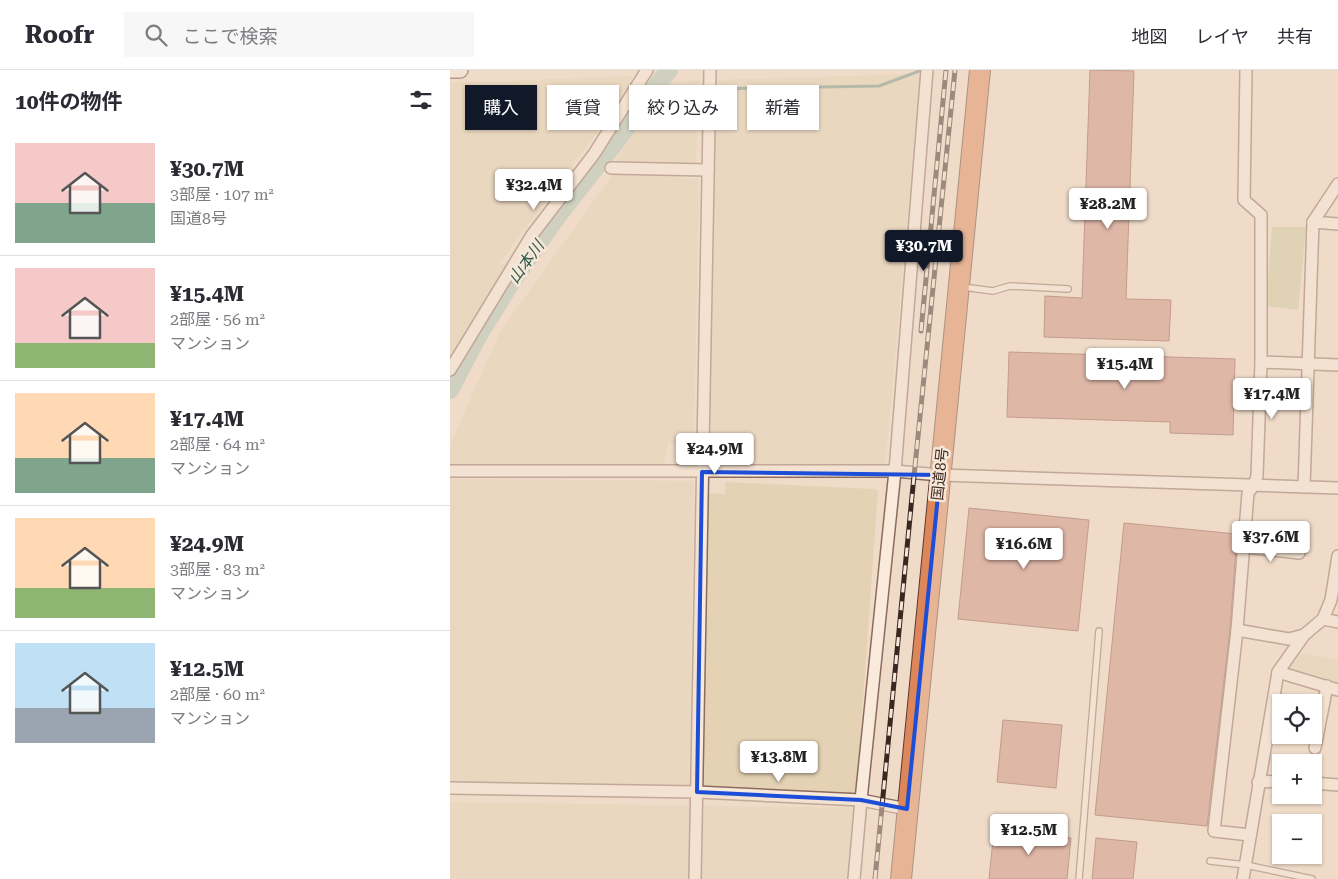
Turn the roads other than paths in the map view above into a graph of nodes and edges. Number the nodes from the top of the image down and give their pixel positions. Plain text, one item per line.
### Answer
1 (450, 70) edge
2 (460, 70) edge
3 (647, 70) edge
4 (710, 70) edge
5 (927, 70) edge
6 (980, 70) edge
7 (1246, 70) edge
8 (611, 168) dead end
9 (708, 170) junction
10 (1338, 184) edge
11 (1314, 222) junction
12 (1338, 224) edge
13 (958, 286) junction
14 (1068, 289) dead end
15 (1261, 362) junction
16 (1308, 364) junction
17 (1338, 365) edge
18 (450, 370) edge
19 (450, 471) edge
20 (895, 471) junction
21 (702, 472) junction
22 (940, 475) junction
23 (1254, 485) junction
24 (1304, 486) junction
25 (1338, 488) edge
26 (1245, 547) junction
27 (1299, 553) dead end
28 (1338, 556) edge
29 (1323, 619) junction
30 (1338, 622) edge
31 (1237, 630) junction
32 (1099, 631) dead end
33 (1304, 635) junction
34 (1278, 672) junction
35 (1332, 688) edge
36 (1315, 748) dead end
37 (1272, 781) edge
38 (1258, 782) junction
39 (1322, 784) edge
40 (1338, 786) edge
41 (450, 788) edge
42 (697, 792) junction
43 (861, 800) junction
44 (907, 809) junction
45 (1250, 835) junction
46 (1210, 860) dead end
47 (1246, 865) junction
48 (695, 879) edge
49 (854, 879) edge
50 (901, 879) edge
51 (1079, 879) edge
52 (1243, 879) edge
53 (1312, 879) edge

1 - 2 street
3 - 18 street
4 - 9 street
5 - 20 street
6 - 13 highway, 国道8号
7 - 15 street
8 - 9 street
9 - 21 street
10 - 11 street
11 - 12 street
11 - 16 street
13 - 14 lane
13 - 22 highway, 国道8号
15 - 16 street
15 - 23 street
16 - 17 street
16 - 24 street
19 - 21 street
20 - 21 street
20 - 22 street
20 - 43 street
21 - 42 street
22 - 23 street
22 - 44 highway, 国道8号
23 - 24 street
23 - 26 street
24 - 25 street
26 - 27 street
26 - 31 street
28 - 29 street
29 - 30 street
29 - 33 street
31 - 33 street
31 - 45 street
32 - 51 lane
33 - 34 street
34 - 35 street
34 - 38 street
35 - 36 street
37 - 38 street
38 - 45 street
39 - 40 street
41 - 42 street
42 - 43 street
42 - 48 street
43 - 44 street
43 - 49 street
44 - 50 highway, 国道8号
45 - 47 street
46 - 47 lane
47 - 52 street
47 - 53 lane

